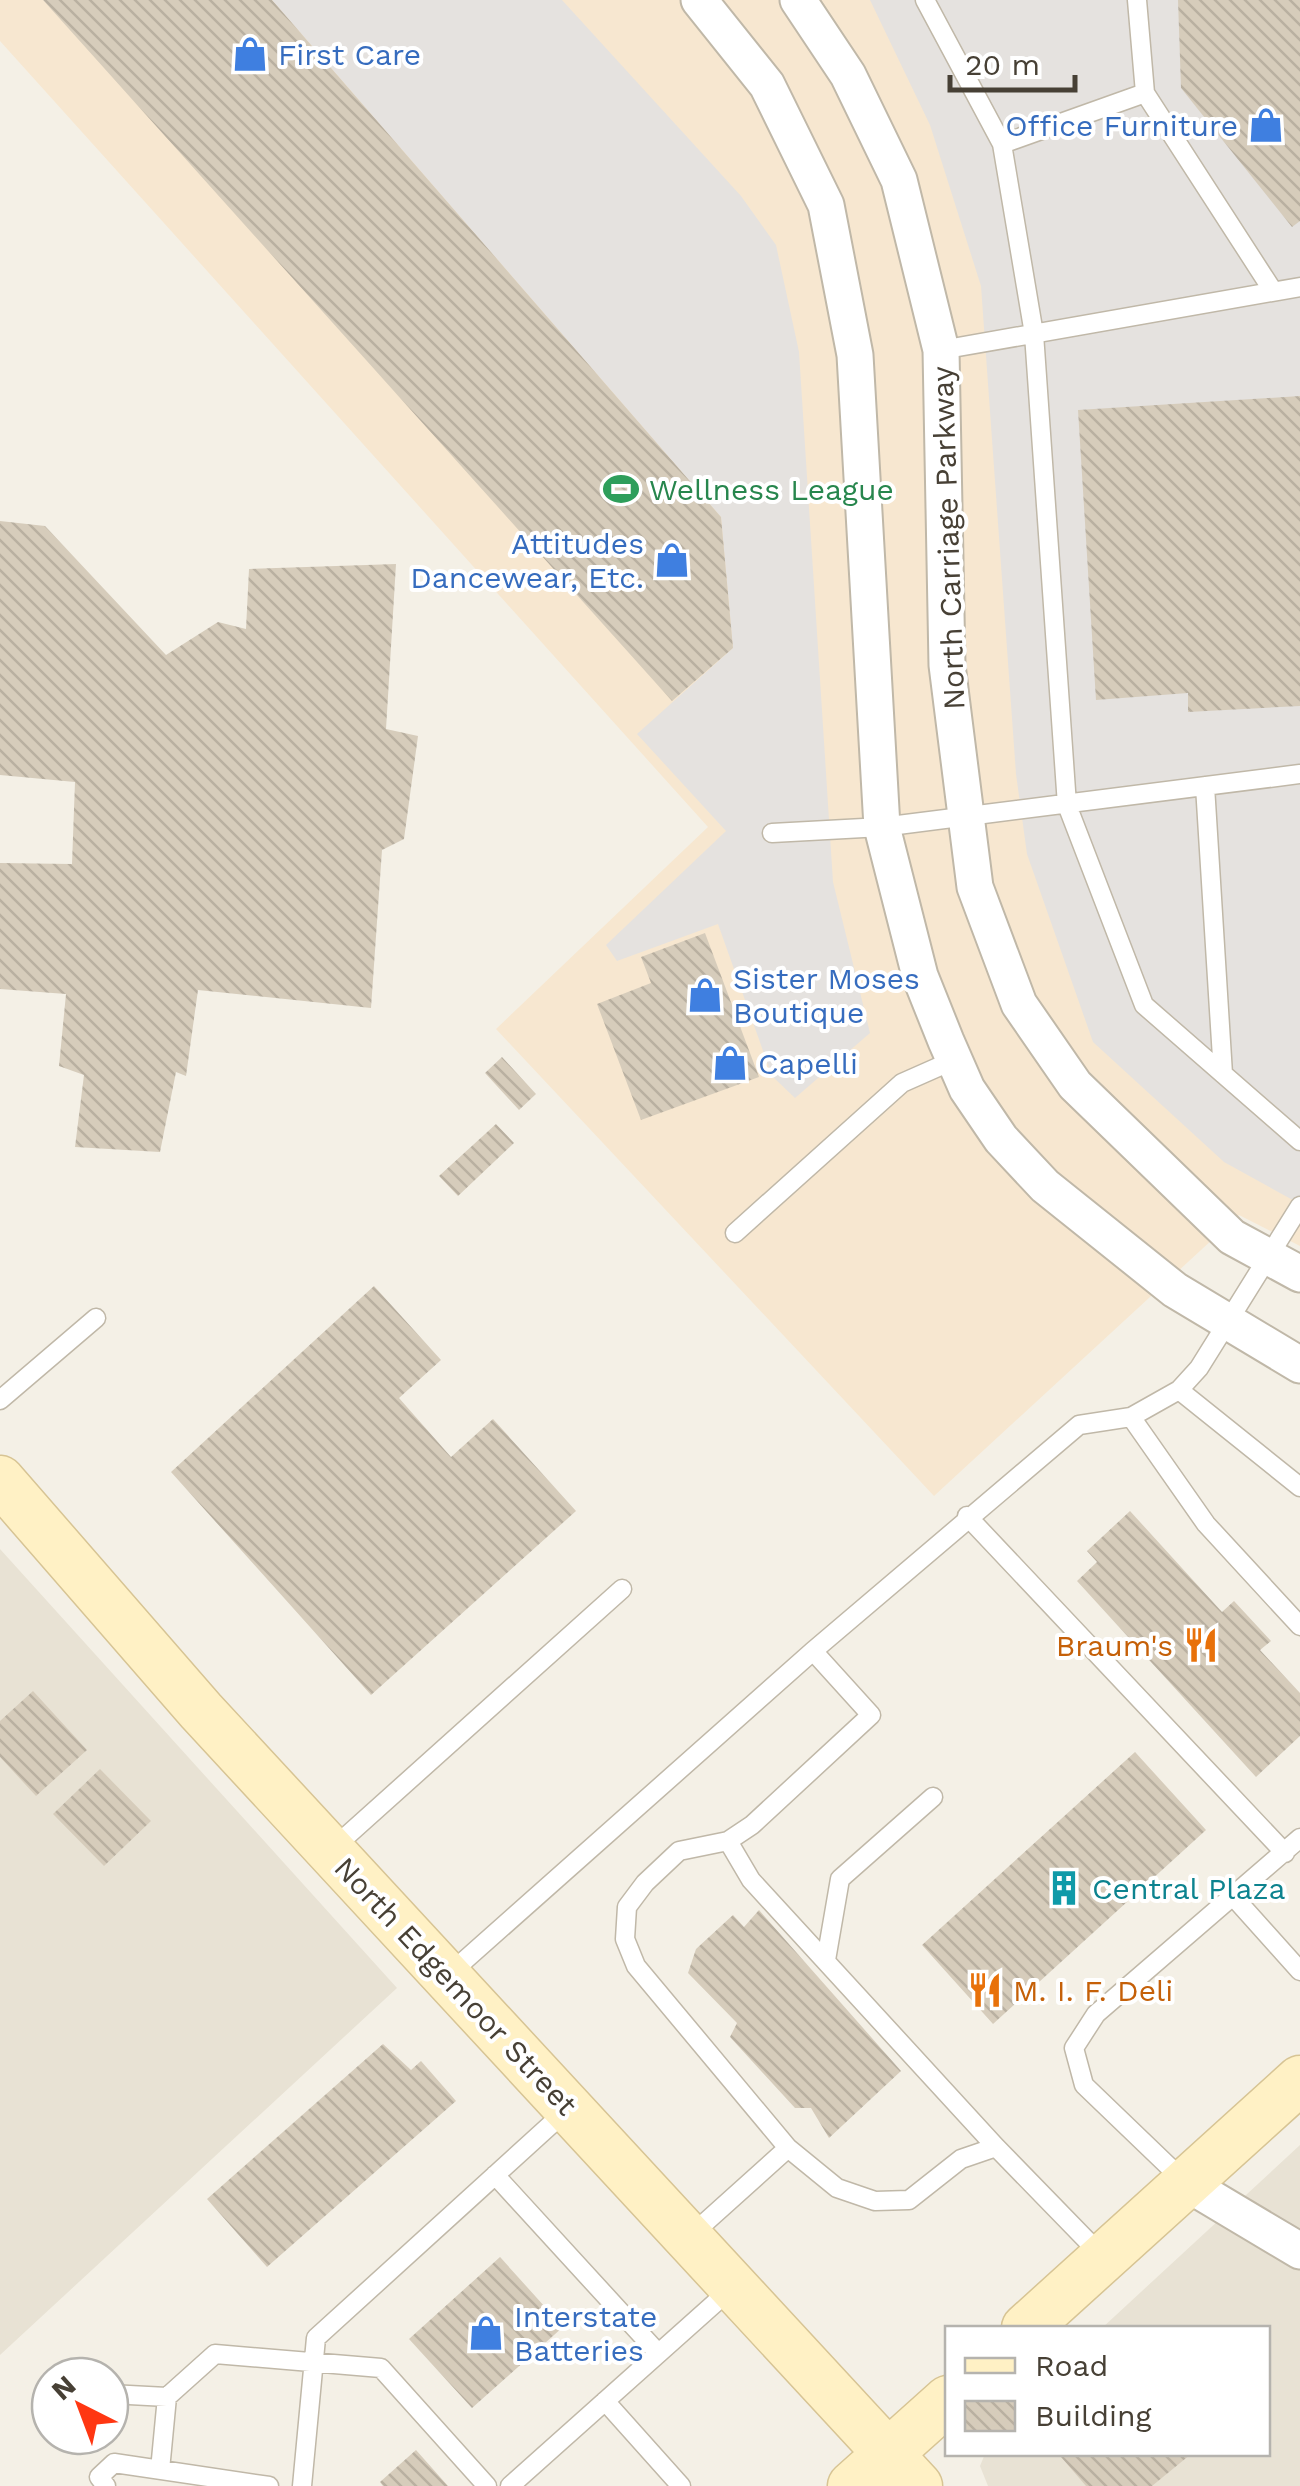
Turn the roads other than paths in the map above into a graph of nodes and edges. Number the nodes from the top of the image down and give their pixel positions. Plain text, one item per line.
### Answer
1 (698, 0) edge
2 (798, 0) edge
3 (925, 0) edge
4 (1137, 0) edge
5 (1145, 93) junction
6 (1002, 144) junction
7 (1300, 286) edge
8 (1273, 291) junction
9 (1034, 334) junction
10 (941, 350) junction
11 (1300, 774) edge
12 (1206, 786) junction
13 (1067, 804) junction
14 (966, 817) junction
15 (882, 828) junction
16 (772, 833) dead end
17 (954, 1060) junction
18 (1223, 1074) junction
19 (1300, 1141) edge
20 (1300, 1206) edge
21 (735, 1234) dead end
22 (1266, 1256) junction
23 (1300, 1274) edge
24 (96, 1318) dead end
25 (1228, 1321) junction
26 (1300, 1365) edge
27 (1179, 1390) junction
28 (0, 1400) edge
29 (1131, 1417) junction
30 (0, 1480) edge
31 (1300, 1487) edge
32 (967, 1516) junction
33 (622, 1588) dead end
34 (1300, 1626) edge
35 (813, 1651) junction
36 (932, 1797) dead end
37 (1300, 1838) edge
38 (728, 1840) junction
39 (330, 1850) junction
40 (1285, 1853) junction
41 (1230, 1894) junction
42 (826, 1960) junction
43 (1300, 1971) edge
44 (447, 1976) junction
45 (1300, 2080) edge
46 (569, 2108) junction
47 (996, 2147) junction
48 (788, 2148) junction
49 (495, 2175) junction
50 (1186, 2183) junction
51 (689, 2238) junction
52 (1300, 2251) edge
53 (1104, 2258) junction
54 (734, 2286) junction
55 (1028, 2326) edge
56 (658, 2354) junction
57 (314, 2362) junction
58 (130, 2395) edge
59 (167, 2396) junction
60 (605, 2401) junction
61 (945, 2405) edge
62 (160, 2470) junction
63 (903, 2470) edge
64 (106, 2486) edge
65 (270, 2486) edge
66 (302, 2486) edge
67 (488, 2486) edge
68 (510, 2486) edge
69 (681, 2486) edge
70 (852, 2486) edge

1 - 15 street
2 - 10 street, North Carriage Parkway
3 - 6 lane
4 - 5 lane
5 - 6 lane
5 - 8 lane
6 - 9 lane
7 - 8 lane
8 - 9 lane
9 - 10 lane
9 - 13 lane
10 - 14 street, North Carriage Parkway
11 - 12 lane
12 - 13 lane
12 - 18 lane
13 - 14 lane
13 - 18 lane
14 - 15 lane
14 - 22 street, North Carriage Parkway
15 - 16 lane
15 - 17 street
17 - 21 lane
17 - 25 street
18 - 19 lane
20 - 22 lane
22 - 23 street, North Carriage Parkway
22 - 25 lane
24 - 28 lane
25 - 26 street
25 - 27 lane
27 - 29 lane
27 - 31 lane
29 - 32 lane
29 - 34 lane
30 - 39 street, North Edgemoor Street
32 - 35 lane
32 - 40 lane
33 - 39 lane
35 - 38 lane
35 - 44 lane
36 - 42 lane
37 - 40 lane
38 - 42 lane
38 - 48 lane
39 - 44 street, North Edgemoor Street
40 - 41 lane
41 - 43 lane
41 - 50 lane
42 - 47 lane
44 - 46 street, North Edgemoor Street
45 - 50 street
46 - 49 lane
46 - 51 street, North Edgemoor Street
47 - 48 lane
47 - 53 lane
48 - 51 lane
49 - 56 lane
49 - 57 lane
50 - 52 street
50 - 53 street
51 - 54 street, North Edgemoor Street
53 - 55 street
54 - 56 lane
54 - 63 street, North Edgemoor Street
56 - 60 lane
57 - 59 lane
57 - 66 lane
57 - 67 lane
58 - 59 lane
59 - 62 lane
60 - 68 lane
60 - 69 lane
61 - 63 street
62 - 64 lane
62 - 65 lane
63 - 70 street

